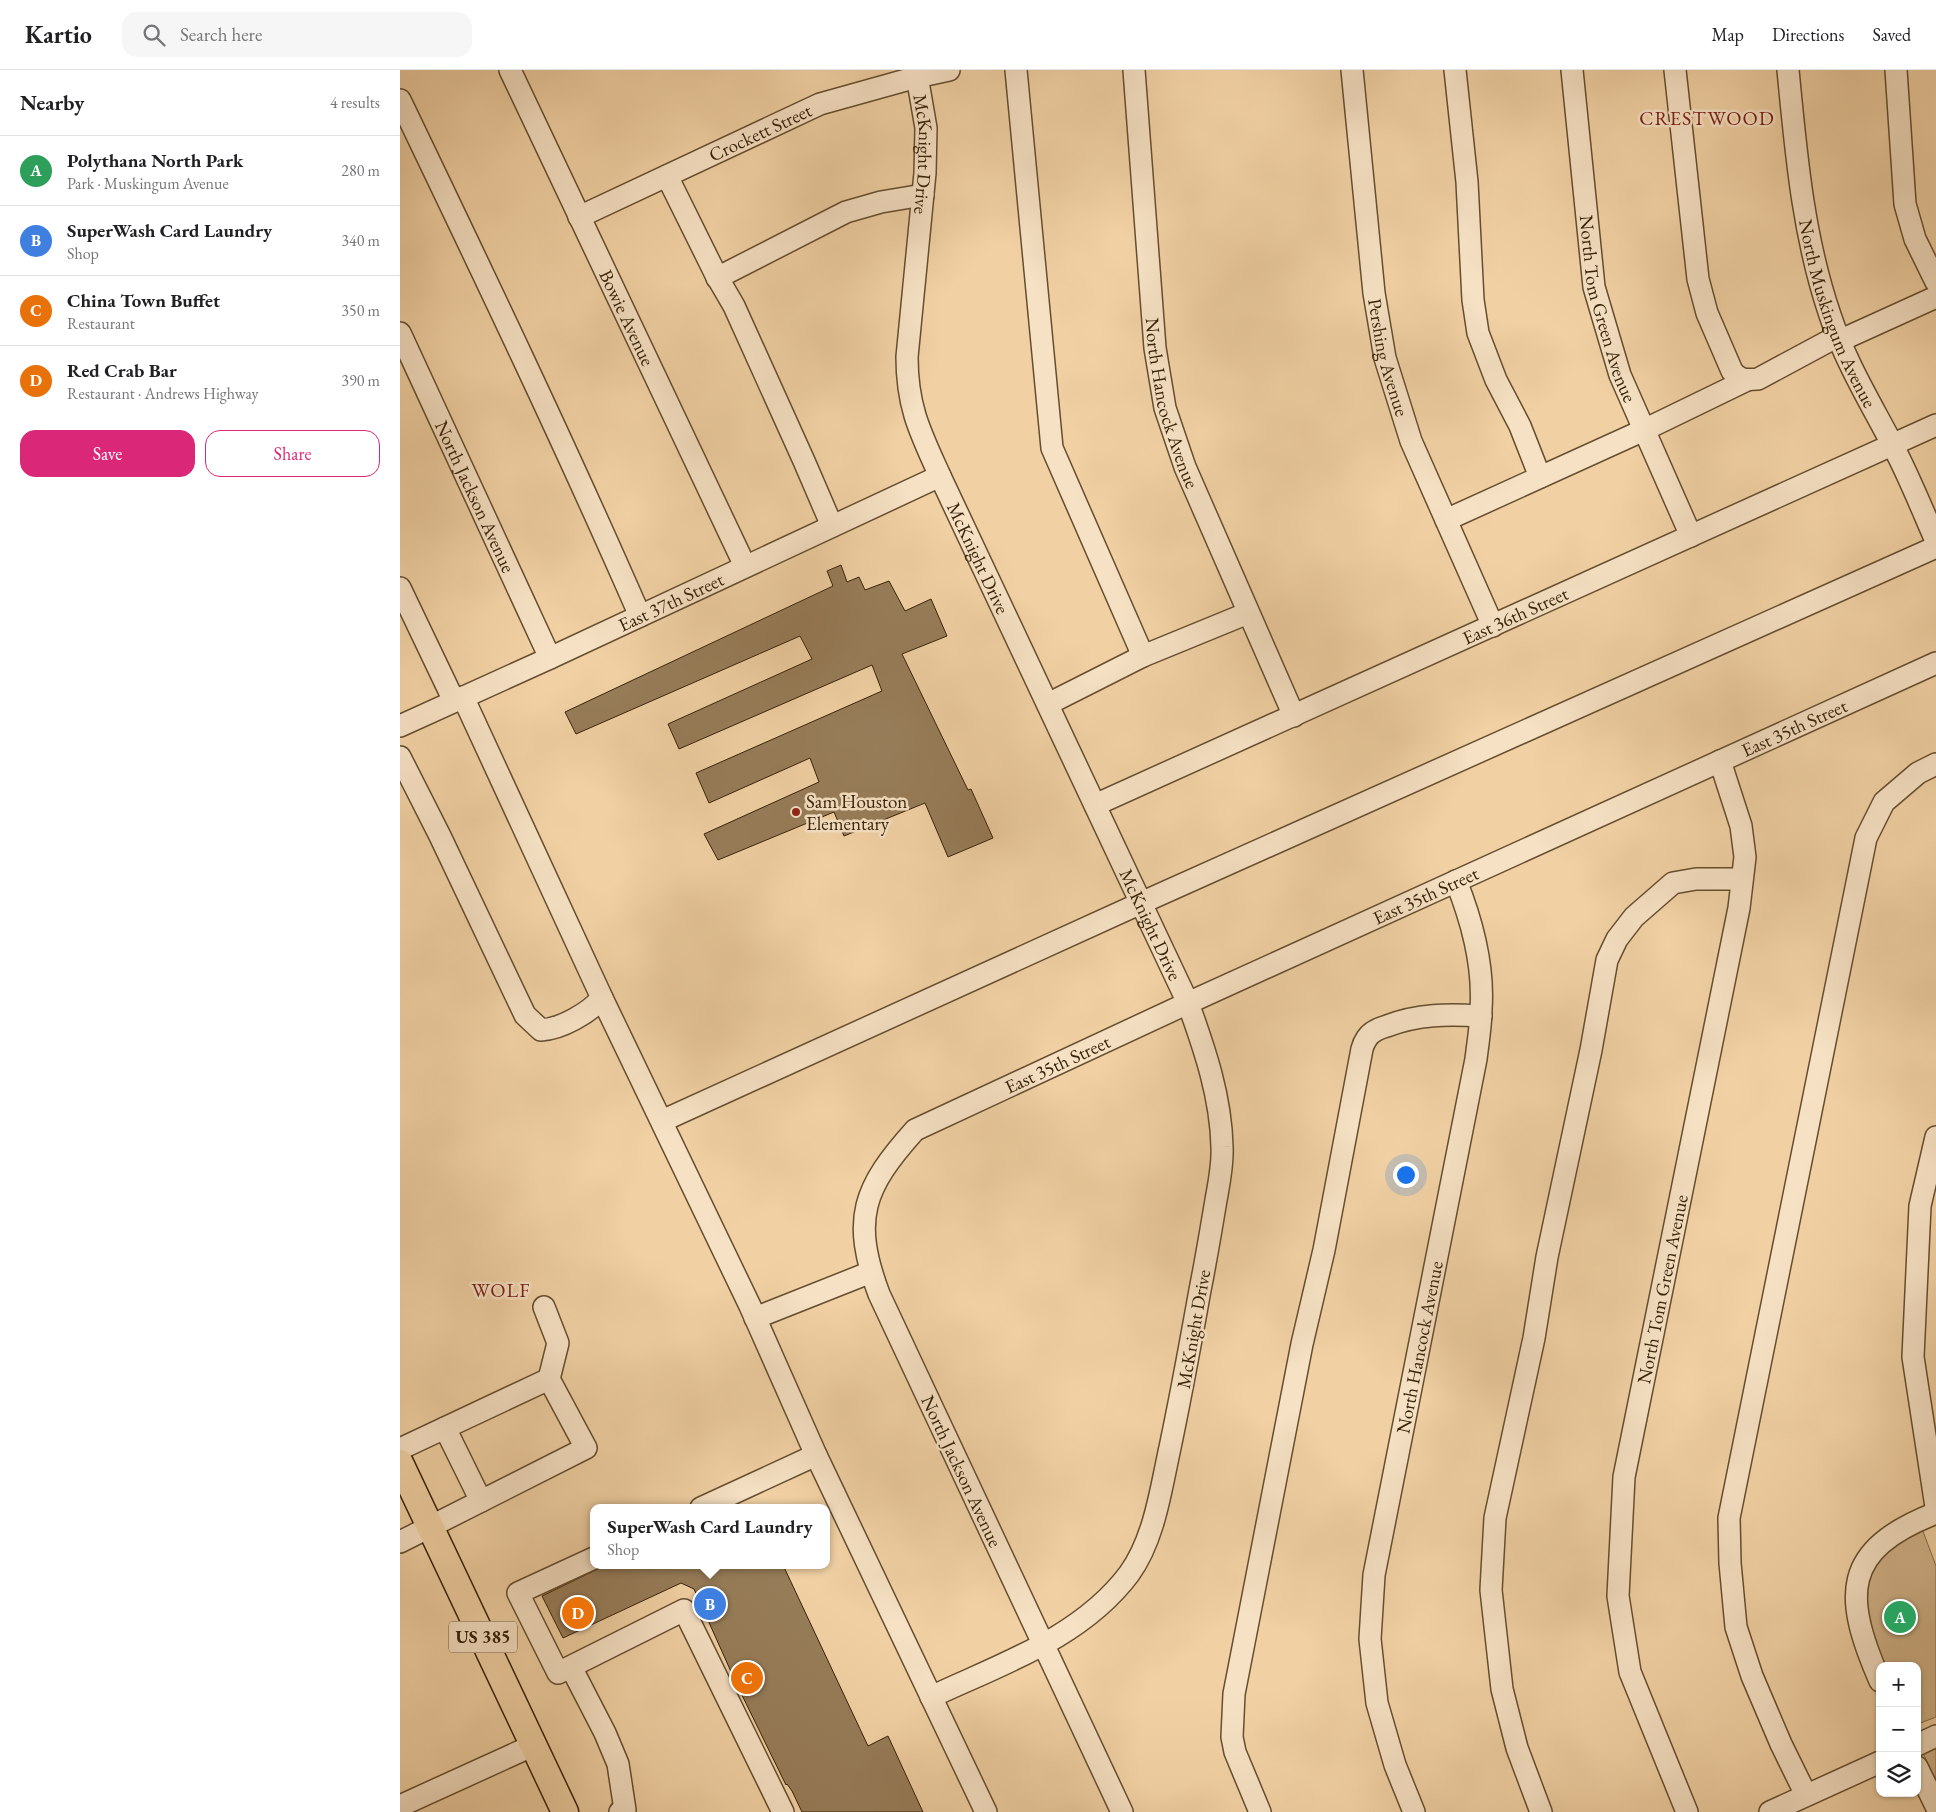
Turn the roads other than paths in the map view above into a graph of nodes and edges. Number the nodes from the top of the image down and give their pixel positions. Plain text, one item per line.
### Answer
1 (510, 70) edge
2 (949, 70) edge
3 (1016, 70) edge
4 (1134, 70) edge
5 (1352, 70) edge
6 (1455, 70) edge
7 (1572, 70) edge
8 (1675, 70) edge
9 (1788, 70) edge
10 (1896, 70) edge
11 (916, 73) edge
12 (400, 100) edge
13 (667, 176) junction
14 (923, 195) junction
15 (579, 217) junction
16 (718, 278) junction
17 (1936, 282) edge
18 (1936, 297) edge
19 (400, 333) edge
20 (1839, 339) junction
21 (1747, 380) junction
22 (1936, 425) edge
23 (1644, 430) junction
24 (1893, 445) junction
25 (940, 476) junction
26 (1540, 477) junction
27 (1446, 520) junction
28 (832, 526) junction
29 (1691, 536) junction
30 (1936, 541) edge
31 (1936, 547) edge
32 (745, 566) junction
33 (400, 588) edge
34 (1248, 612) junction
35 (640, 616) junction
36 (1493, 626) junction
37 (1143, 656) junction
38 (550, 658) junction
39 (1936, 663) edge
40 (459, 699) junction
41 (1048, 704) junction
42 (1294, 716) junction
43 (400, 726) edge
44 (400, 757) edge
45 (1720, 762) junction
46 (1936, 764) edge
47 (1095, 805) junction
48 (1742, 878) junction
49 (1456, 881) junction
50 (1141, 903) junction
51 (602, 998) junction
52 (1188, 1003) junction
53 (1481, 1016) junction
54 (662, 1121) junction
55 (915, 1130) joint
56 (1936, 1137) edge
57 (871, 1272) junction
58 (544, 1307) dead end
59 (755, 1318) junction
60 (549, 1379) junction
61 (445, 1428) junction
62 (400, 1449) edge
63 (816, 1455) junction
64 (400, 1463) edge
65 (481, 1501) junction
66 (710, 1504) edge
67 (1936, 1507) edge
68 (1936, 1513) edge
69 (431, 1528) junction
70 (400, 1542) edge
71 (590, 1560) edge
72 (1044, 1645) junction
73 (571, 1667) junction
74 (1876, 1672) edge
75 (931, 1697) junction
76 (1936, 1736) edge
77 (1921, 1743) edge
78 (534, 1745) junction
79 (1876, 1764) edge
80 (1921, 1775) edge
81 (1805, 1802) edge
82 (400, 1806) edge
83 (1936, 1806) edge
84 (624, 1811) edge
85 (566, 1812) edge
86 (783, 1812) edge
87 (986, 1812) edge
88 (1122, 1812) edge
89 (1260, 1812) edge
90 (1414, 1812) edge
91 (1541, 1812) edge
92 (1687, 1812) edge
93 (1770, 1812) edge

1 - 15 street, Bowie Avenue
2 - 11 street, Crockett Street
3 - 37 street
4 - 34 street, North Hancock Avenue
5 - 27 street, Pershing Avenue
6 - 26 street
7 - 23 street, North Tom Green Avenue
8 - 21 street
9 - 20 street, North Muskingum Avenue
10 - 17 street
11 - 13 street, Crockett Street
11 - 14 street, McKnight Drive
12 - 35 street
13 - 15 street, Crockett Street
13 - 16 street
14 - 16 street
14 - 25 street, McKnight Drive
15 - 32 street, Bowie Avenue
16 - 28 street
18 - 20 street
19 - 38 street, North Jackson Avenue
20 - 21 street
20 - 24 street, North Muskingum Avenue
21 - 23 street
22 - 24 street, East 36th Street
23 - 26 street
23 - 29 street, North Tom Green Avenue
24 - 29 street, East 36th Street
24 - 30 street, North Muskingum Avenue
25 - 28 street, East 37th Street
25 - 41 street, McKnight Drive
26 - 27 street
27 - 36 street, Pershing Avenue
28 - 32 street, East 37th Street
29 - 36 street, East 36th Street
31 - 50 street
32 - 35 street, East 37th Street
33 - 40 street
34 - 37 street
34 - 42 street, North Hancock Avenue
35 - 38 street, East 37th Street
36 - 42 street, East 36th Street
37 - 41 street
38 - 40 street, East 37th Street
39 - 45 street, East 35th Street
40 - 43 street, East 37th Street
40 - 51 street
41 - 47 street, McKnight Drive
42 - 47 street, East 36th Street
44 - 51 street
45 - 48 street, North Tom Green Avenue
45 - 49 street, East 35th Street
46 - 81 street
47 - 50 street, McKnight Drive
48 - 91 street
48 - 92 street, North Tom Green Avenue
49 - 52 street, East 35th Street
49 - 53 street, North Hancock Avenue
50 - 52 street, McKnight Drive
50 - 54 street
51 - 54 street
52 - 55 street, East 35th Street
52 - 72 street, McKnight Drive
53 - 89 street
53 - 90 street, North Hancock Avenue
54 - 59 street
55 - 57 street, North Jackson Avenue
56 - 67 street
57 - 59 street
57 - 72 street, North Jackson Avenue
58 - 60 street
59 - 63 street
60 - 61 street
60 - 65 street
61 - 62 street
61 - 65 street
63 - 66 street
63 - 75 street
64 - 69 main road, US 385
65 - 69 street
68 - 74 street
69 - 70 street
69 - 78 main road, US 385
71 - 73 street
72 - 75 street, McKnight Drive
72 - 88 street, North Jackson Avenue
73 - 84 street
73 - 86 street
75 - 87 street
76 - 77 street
78 - 82 street
78 - 85 main road, US 385
79 - 81 street
80 - 83 street
81 - 93 street

